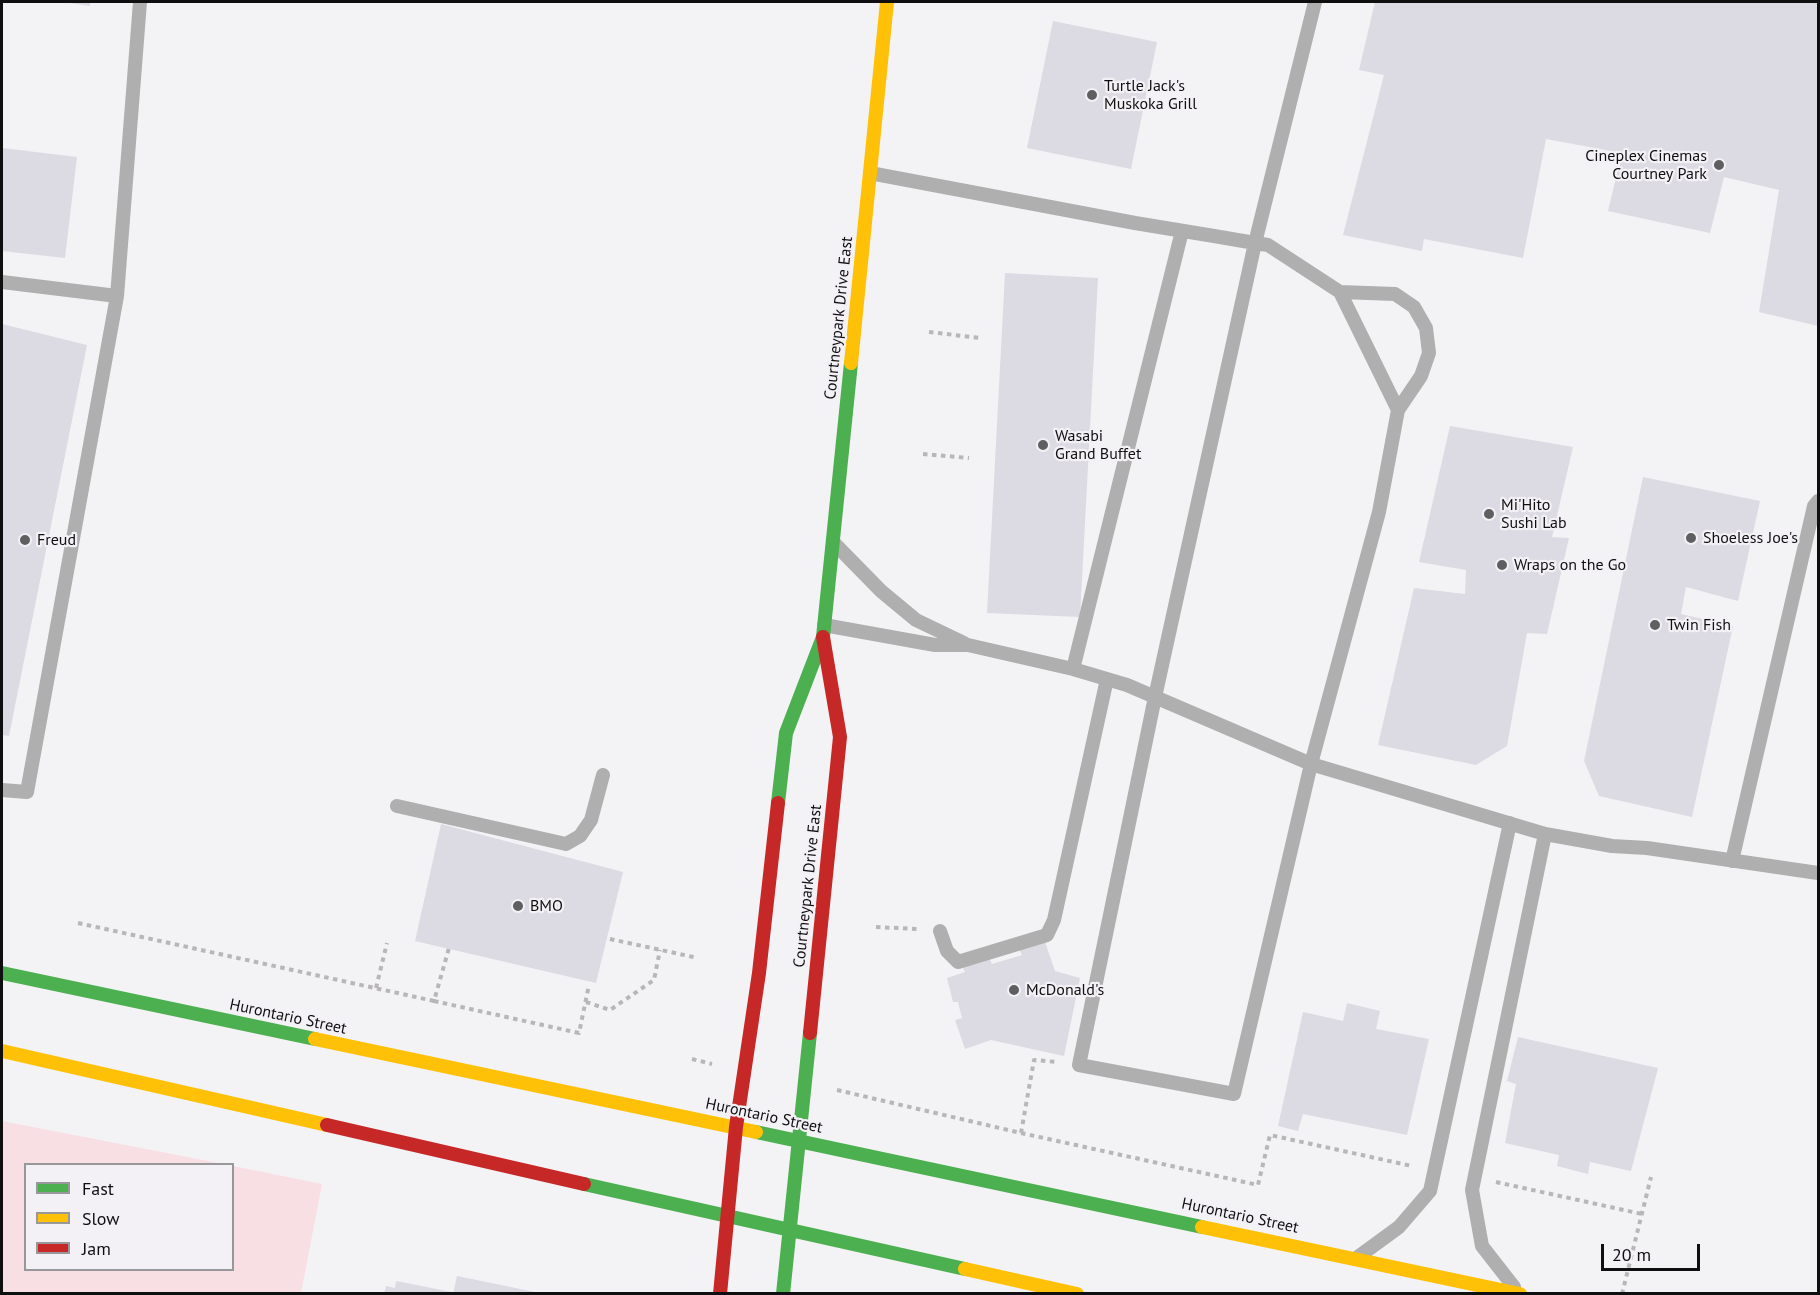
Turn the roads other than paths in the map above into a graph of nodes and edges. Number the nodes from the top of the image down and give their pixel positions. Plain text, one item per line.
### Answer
1 (140, 2) edge
2 (887, 2) edge
3 (1315, 2) edge
4 (870, 173) junction
5 (1182, 231) junction
6 (1254, 243) junction
7 (2, 282) edge
8 (1340, 292) junction
9 (117, 296) junction
10 (1398, 410) junction
11 (1818, 501) edge
12 (833, 542) junction
13 (824, 631) junction
14 (968, 645) junction
15 (1073, 669) junction
16 (1107, 679) junction
17 (1155, 697) junction
18 (1311, 764) junction
19 (603, 775) dead end
20 (2, 790) edge
21 (397, 806) dead end
22 (1510, 823) junction
23 (1545, 834) junction
24 (1732, 861) junction
25 (1818, 873) edge
26 (940, 931) road end
27 (2, 973) edge
28 (2, 1051) edge
29 (736, 1126) junction
30 (799, 1140) junction
31 (726, 1217) junction
32 (790, 1230) junction
33 (1357, 1258) junction
34 (720, 1293) edge
35 (783, 1293) edge
36 (1077, 1293) edge
37 (1519, 1293) edge

1 - 9 lane
2 - 4 main road, Courtneypark Drive East
3 - 6 lane
4 - 5 lane
4 - 12 main road, Courtneypark Drive East
5 - 6 lane
5 - 15 lane
6 - 8 lane
6 - 17 lane
7 - 9 lane
8 - 10 lane
8 - 10 lane
9 - 20 lane
10 - 18 lane
11 - 24 lane
12 - 13 main road, Courtneypark Drive East
12 - 14 lane
13 - 14 lane
13 - 29 main road, Courtneypark Drive East
13 - 30 main road, Courtneypark Drive East
14 - 15 lane
15 - 16 lane
16 - 17 lane
16 - 26 lane
17 - 18 lane
17 - 18 lane
18 - 22 lane
19 - 21 lane
22 - 23 lane
22 - 33 lane
23 - 24 lane
23 - 37 lane
24 - 25 lane
27 - 29 main road, Hurontario Street
28 - 31 main road
29 - 30 main road, Hurontario Street
29 - 31 main road, Courtneypark Drive East
30 - 32 main road, Courtneypark Drive East
30 - 33 main road, Hurontario Street
31 - 32 main road
31 - 34 main road, Courtneypark Drive East
32 - 35 main road, Courtneypark Drive East
32 - 36 main road
33 - 37 main road, Hurontario Street

